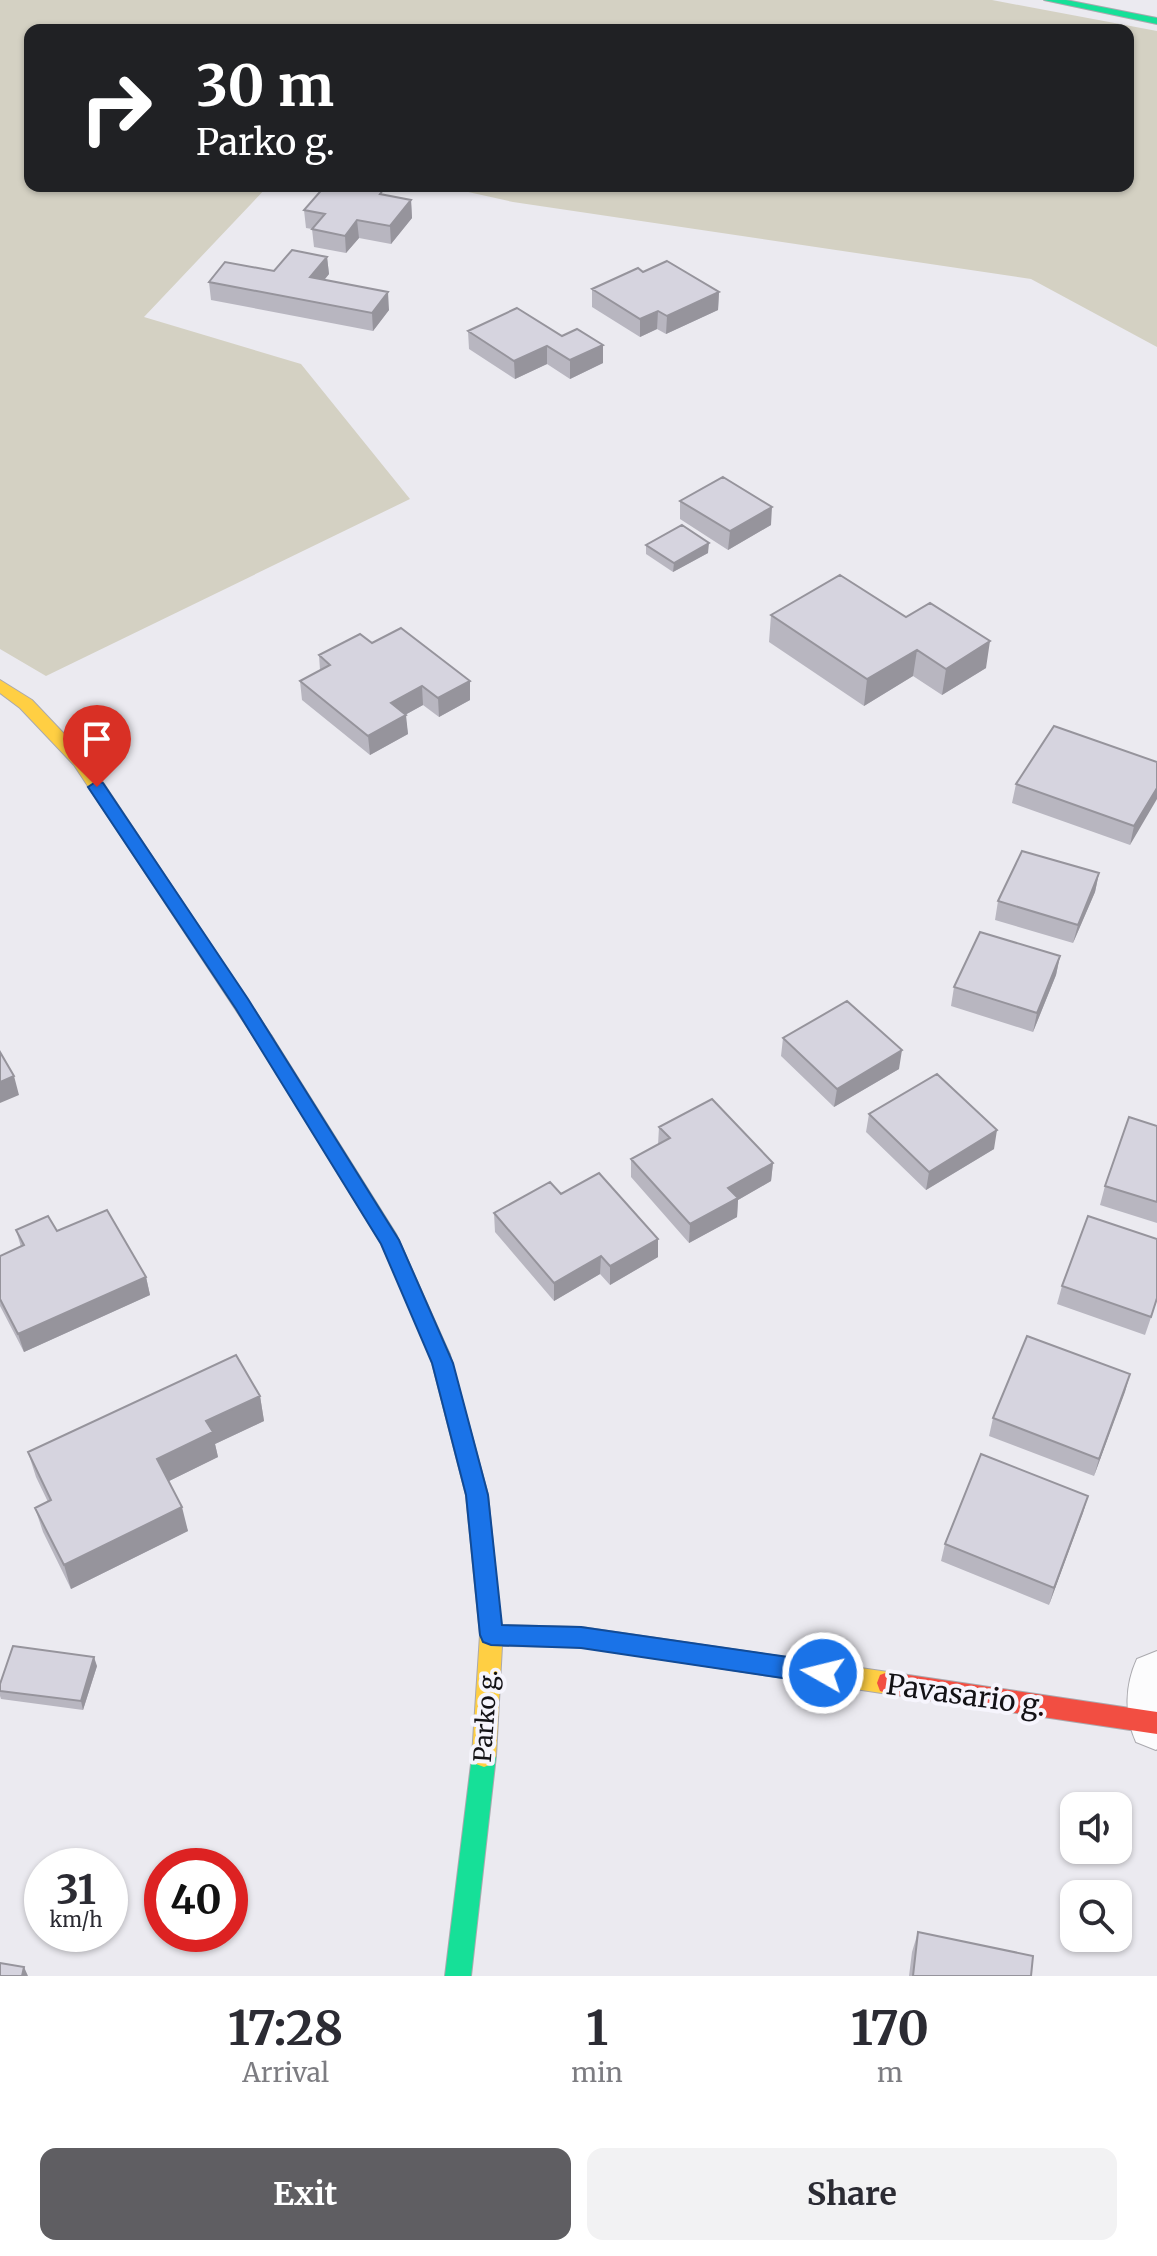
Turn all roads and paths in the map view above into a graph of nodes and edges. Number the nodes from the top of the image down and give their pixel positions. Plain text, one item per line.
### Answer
1 (1049, 0) edge
2 (1157, 21) edge
3 (0, 685) edge
4 (491, 1635) junction
5 (1157, 1707) edge
6 (458, 1976) edge

1 - 2 main road
3 - 4 main road, Parko g.
4 - 5 main road, Pavasario g.
4 - 6 main road, Parko g.

